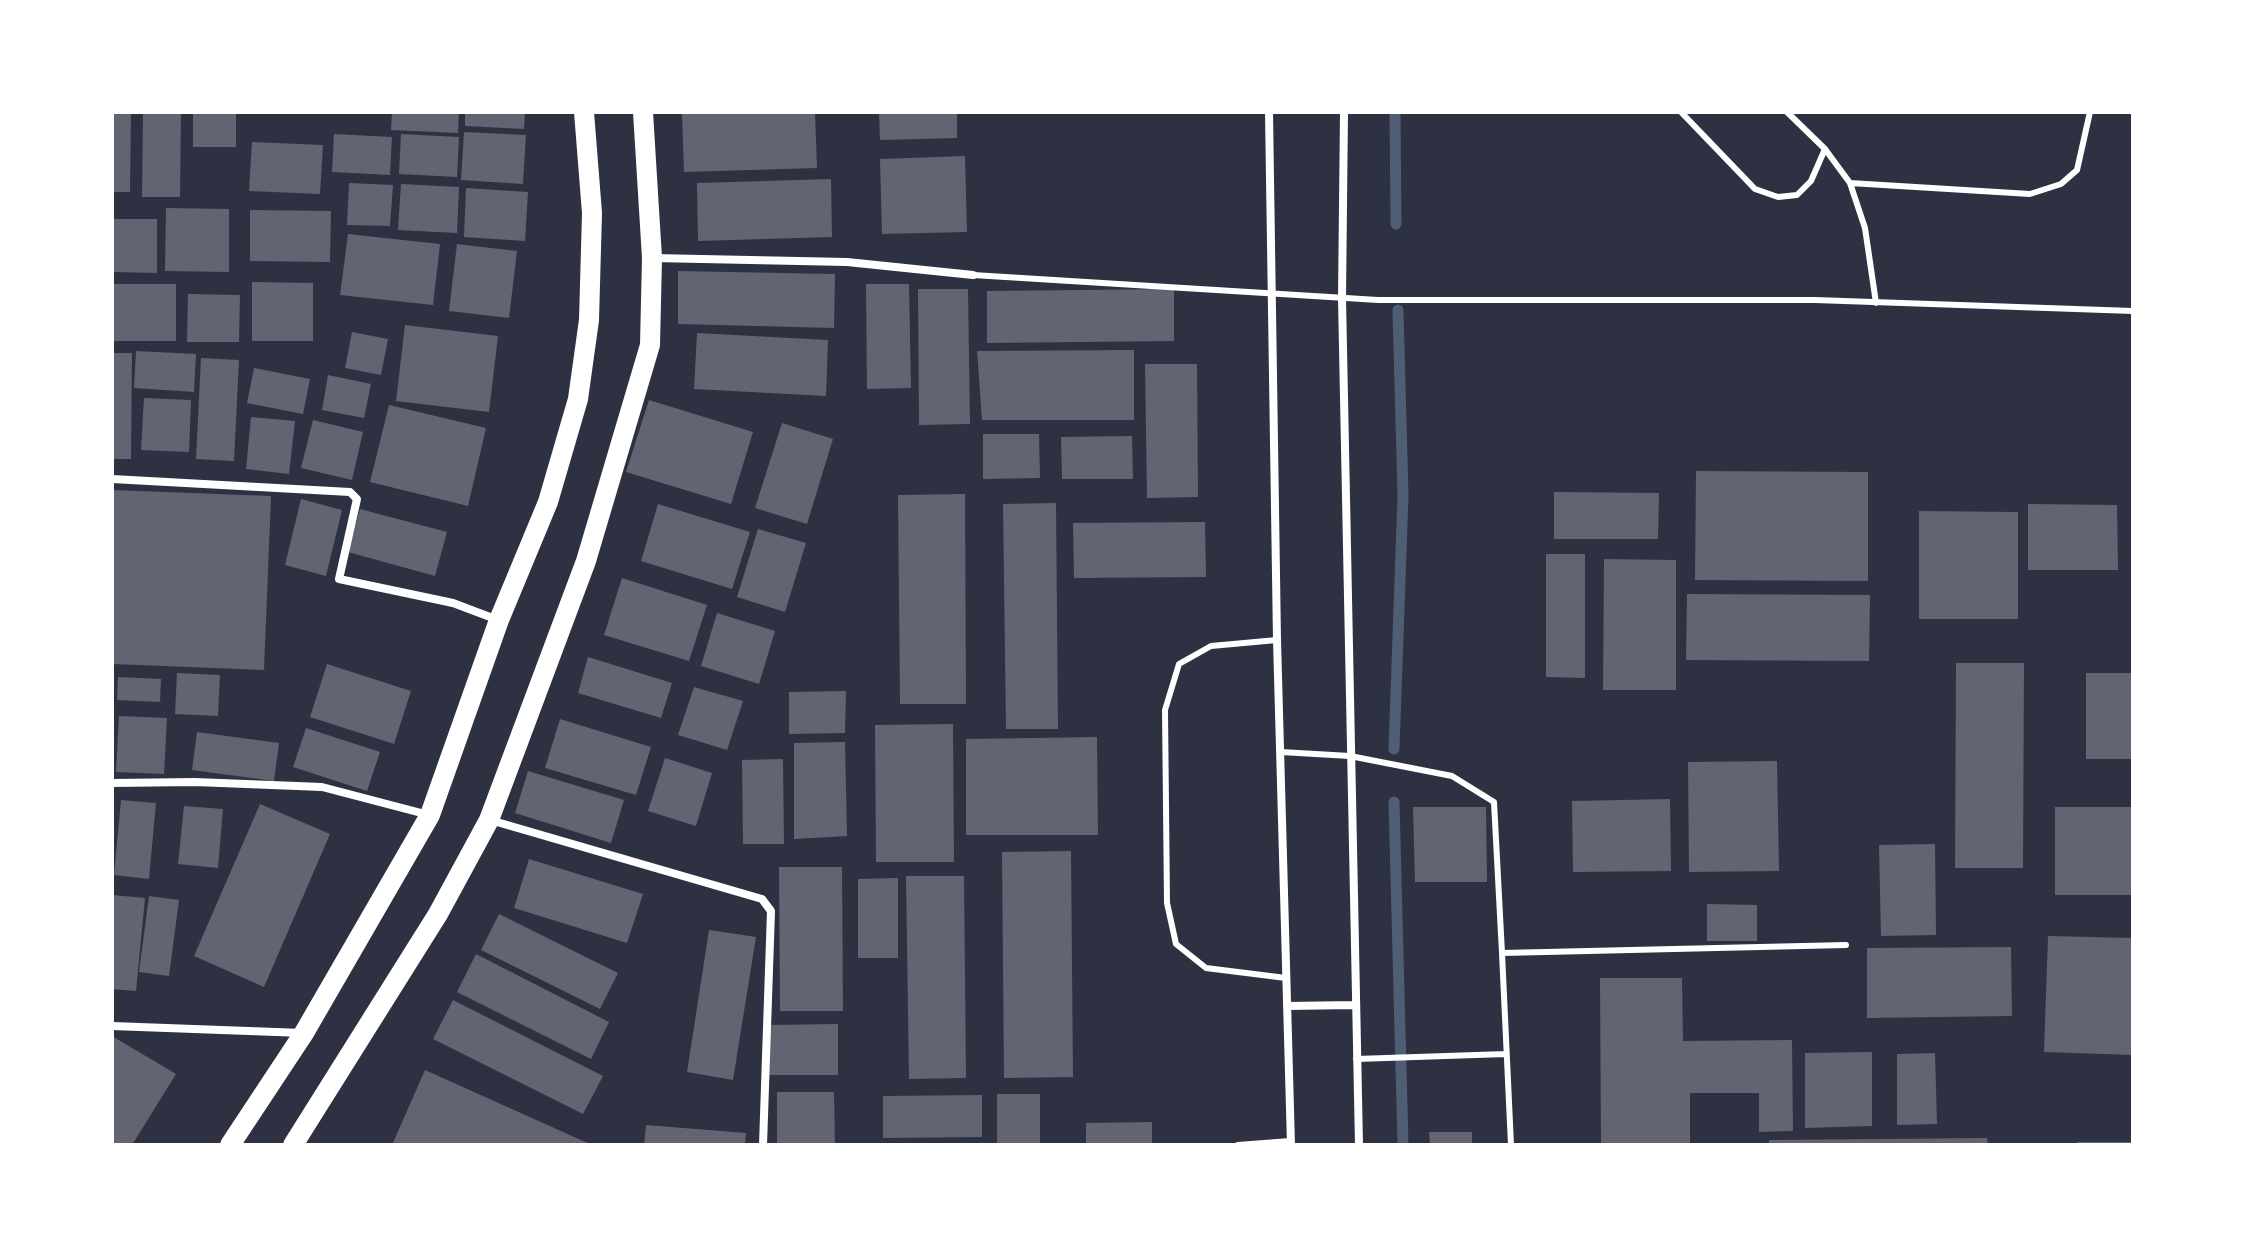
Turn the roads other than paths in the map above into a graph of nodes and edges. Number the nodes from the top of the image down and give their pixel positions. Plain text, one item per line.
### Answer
1 (584, 112) edge
2 (643, 112) edge
3 (1269, 112) edge
4 (1344, 112) edge
5 (1681, 112) edge
6 (1787, 112) edge
7 (2090, 112) edge
8 (1825, 149) junction
9 (1850, 183) junction
10 (652, 258) junction
11 (973, 275) joint
12 (1273, 291) junction
13 (1342, 298) junction
14 (1876, 303) junction
15 (2133, 311) edge
16 (112, 479) edge
17 (499, 620) junction
18 (1277, 640) junction
19 (1281, 752) junction
20 (1350, 756) junction
21 (112, 783) edge
22 (430, 815) junction
23 (489, 820) junction
24 (1846, 945) dead end
25 (1502, 953) junction
26 (1286, 978) junction
27 (1354, 1005) junction
28 (1287, 1006) junction
29 (112, 1026) edge
30 (304, 1033) junction
31 (1506, 1054) junction
32 (1356, 1059) junction
33 (1290, 1143) edge
34 (230, 1145) edge
35 (293, 1145) edge
36 (763, 1145) edge
37 (1238, 1145) edge
38 (1359, 1145) edge
39 (1511, 1145) edge

1 - 17 main road
2 - 10 main road
3 - 12 street
4 - 13 street
5 - 8 lane
6 - 8 lane
7 - 9 lane
8 - 9 lane
9 - 14 lane
10 - 11 street
10 - 23 main road
11 - 12 lane
12 - 13 lane
12 - 18 street
13 - 14 lane
13 - 20 street
14 - 15 lane
16 - 17 street
17 - 22 main road
18 - 19 street
18 - 26 lane
19 - 20 lane
19 - 26 street
20 - 25 lane
20 - 27 street
21 - 22 street
22 - 30 main road
23 - 35 main road
23 - 36 street
24 - 25 lane
25 - 31 lane
26 - 28 street
27 - 28 street
27 - 32 street
28 - 33 street
29 - 30 street
30 - 34 main road
31 - 32 lane
31 - 39 lane
32 - 38 street
33 - 37 lane

